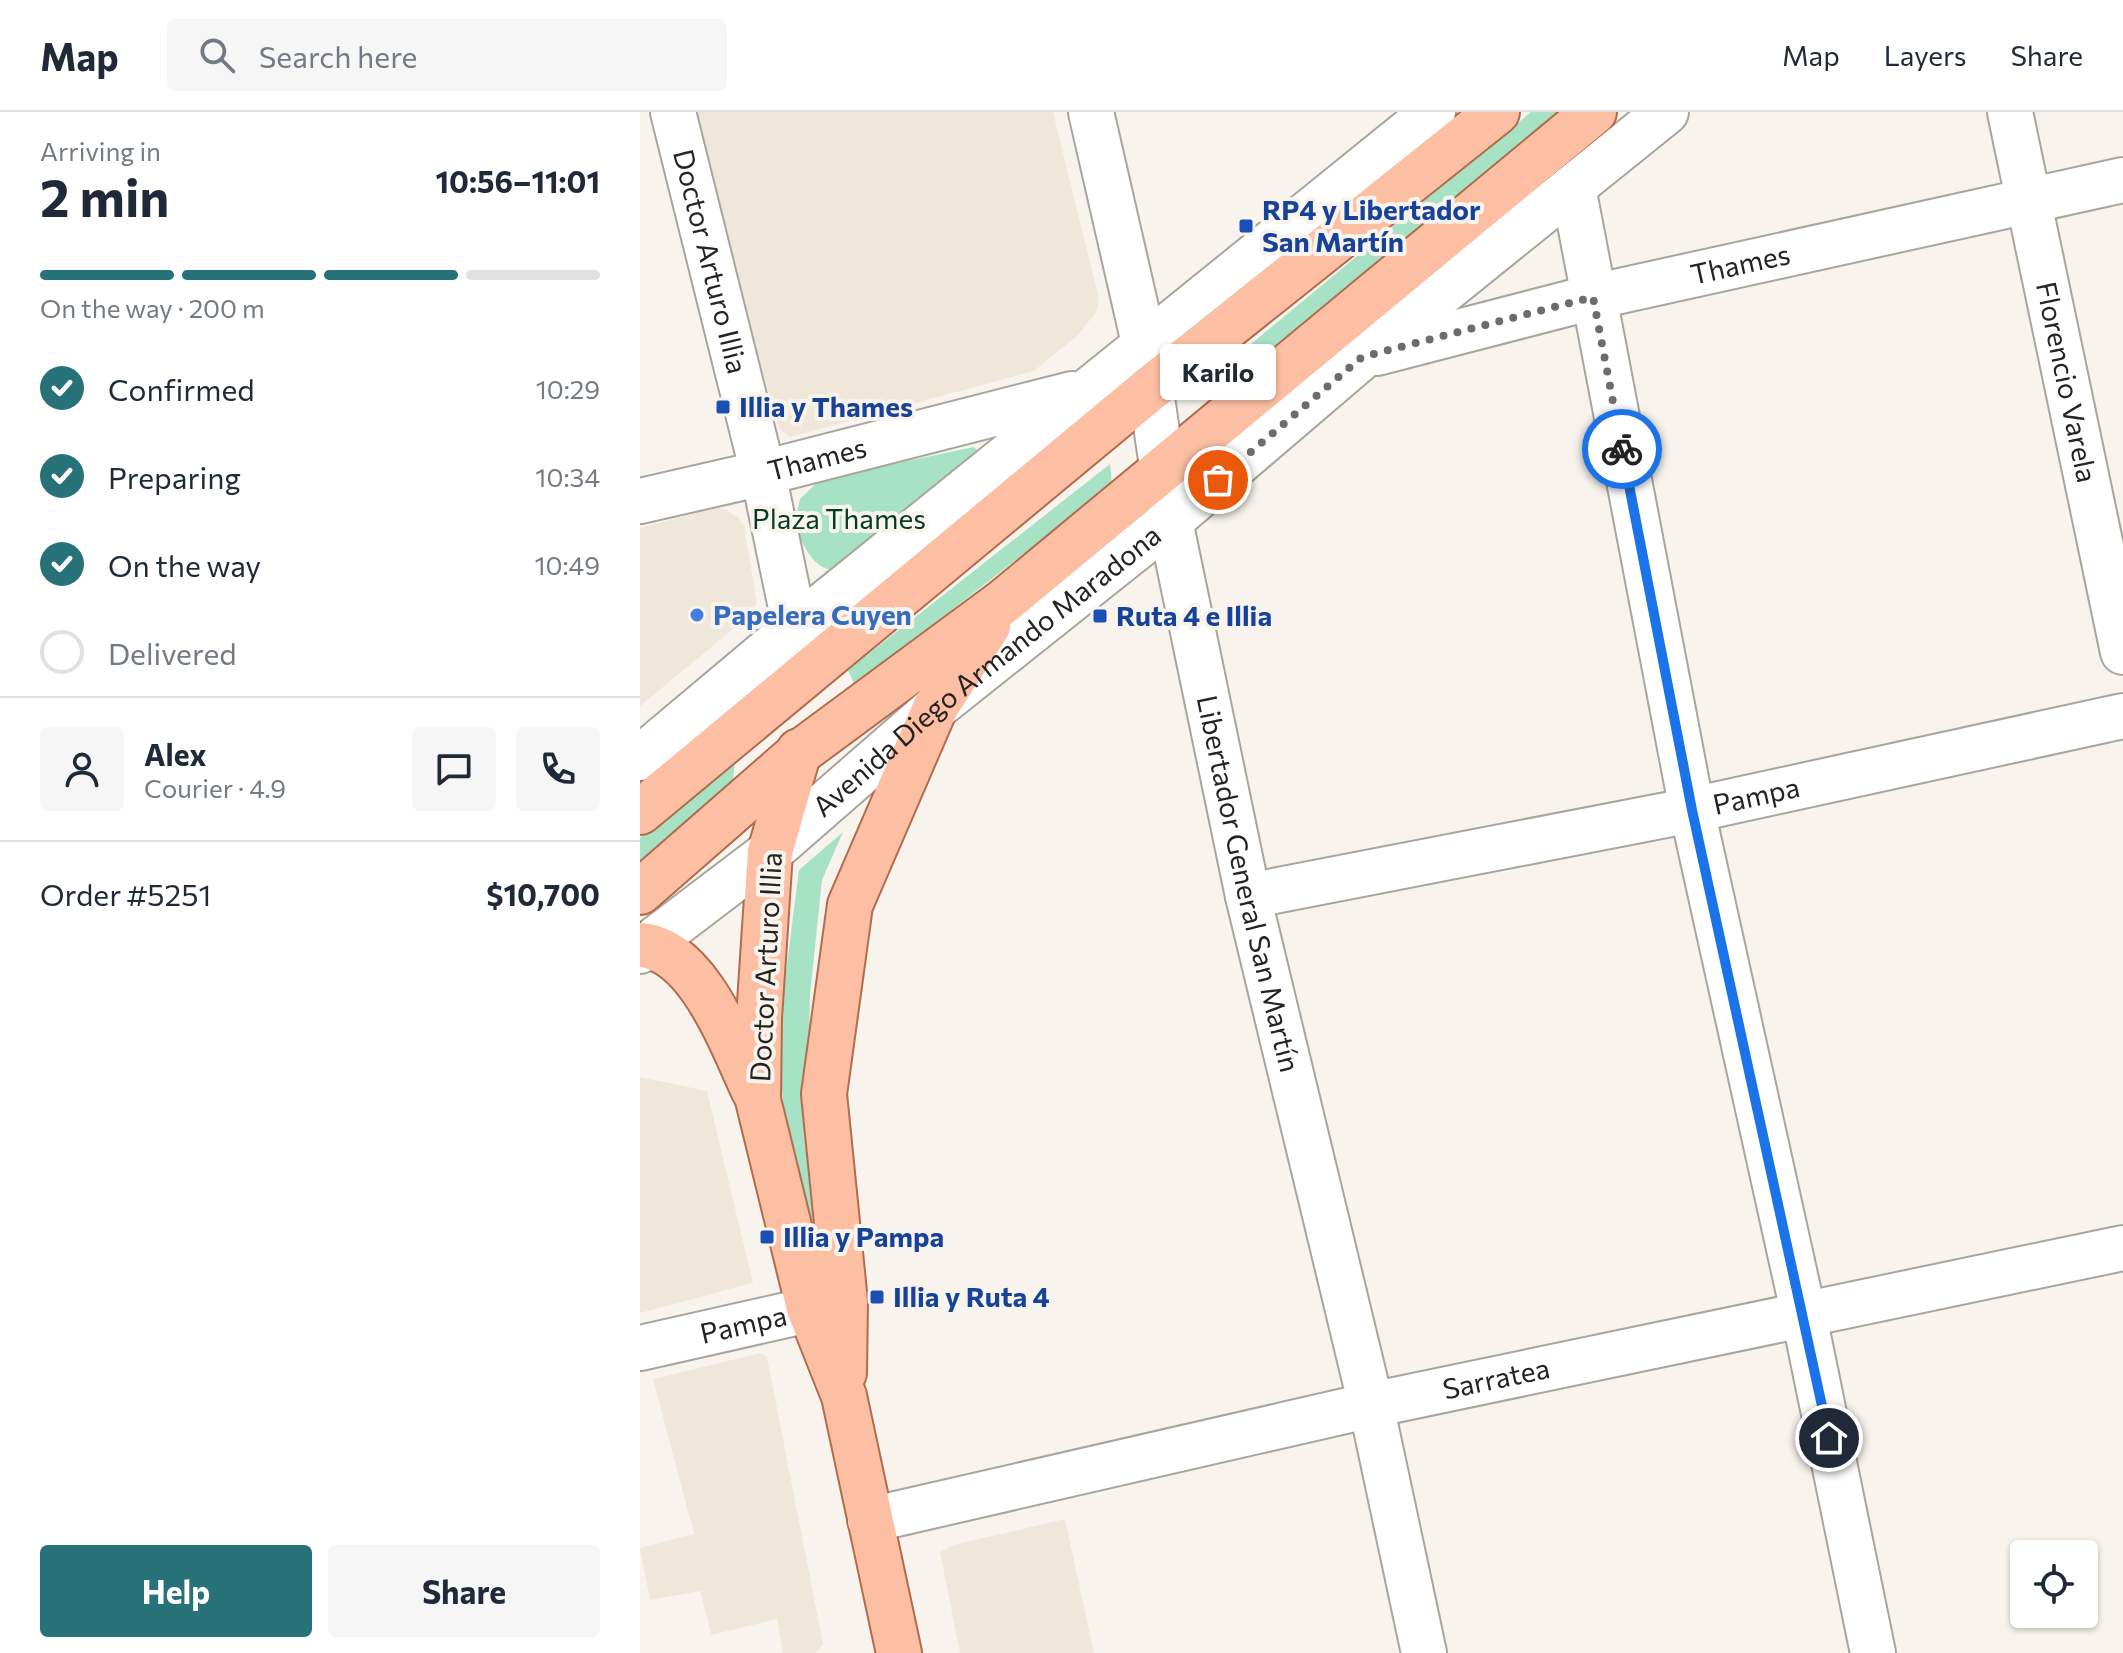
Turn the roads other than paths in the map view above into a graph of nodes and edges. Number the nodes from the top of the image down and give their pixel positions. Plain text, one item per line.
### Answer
1 (673, 112) edge
2 (1091, 112) edge
3 (1433, 112) edge
4 (1471, 112) edge
5 (1497, 112) edge
6 (1594, 112) edge
7 (1666, 112) edge
8 (2010, 112) edge
9 (1425, 169) junction
10 (2123, 180) edge
11 (1573, 187) junction
12 (2029, 201) junction
13 (1593, 297) junction
14 (1144, 343) junction
15 (1362, 357) junction
16 (1151, 388) junction
17 (1087, 390) junction
18 (1163, 470) junction
19 (763, 473) junction
20 (640, 501) edge
21 (1170, 521) junction
22 (1003, 602) junction
23 (796, 627) junction
24 (2123, 652) edge
25 (805, 675) junction
26 (935, 708) junction
27 (2123, 716) edge
28 (799, 753) junction
29 (640, 758) edge
30 (1692, 810) junction
31 (640, 812) edge
32 (770, 852) junction
33 (640, 892) edge
34 (1248, 896) junction
35 (642, 947) edge
36 (758, 1100) junction
37 (2123, 1248) edge
38 (827, 1305) junction
39 (1804, 1316) junction
40 (640, 1348) edge
41 (1371, 1405) junction
42 (870, 1520) junction
43 (899, 1653) edge
44 (1424, 1653) edge
45 (1873, 1653) edge

1 - 19 street, Doctor Arturo Illia
2 - 14 street, Libertador General San Martín
3 - 14 street
4 - 9 main road
5 - 9 main road
6 - 18 main road, Avenida Diego Armando Maradona
7 - 11 street, Avenida Diego Armando Maradona
8 - 12 street, Florencio Varela
9 - 16 main road
10 - 12 street, Thames
11 - 13 street
11 - 15 street, Avenida Diego Armando Maradona
12 - 13 street, Thames
12 - 24 street, Florencio Varela
13 - 15 street, Thames
13 - 30 street
14 - 16 street, Libertador General San Martín
14 - 17 street
15 - 21 street, Avenida Diego Armando Maradona
16 - 18 street, Libertador General San Martín
16 - 25 main road
17 - 19 street, Thames
17 - 23 street
18 - 21 street, Libertador General San Martín
18 - 22 main road, Avenida Diego Armando Maradona
19 - 20 street, Thames
19 - 23 street, Doctor Arturo Illia
21 - 26 street, Avenida Diego Armando Maradona
21 - 34 street, Libertador General San Martín
22 - 26 main road, Doctor Arturo Illia
22 - 28 main road, Avenida Diego Armando Maradona
23 - 25 street, Doctor Arturo Illia
23 - 29 street
25 - 28 main road, Doctor Arturo Illia
25 - 31 main road
26 - 32 street, Avenida Diego Armando Maradona
26 - 38 main road, Doctor Arturo Illia
27 - 30 street, Pampa
28 - 32 main road, Doctor Arturo Illia
28 - 33 main road, Avenida Diego Armando Maradona
30 - 34 street, Pampa
30 - 39 street
32 - 35 street, Avenida Diego Armando Maradona
32 - 36 main road, Doctor Arturo Illia
34 - 41 street, Libertador General San Martín
35 - 36 main road
36 - 38 main road, Doctor Arturo Illia
37 - 39 street, Sarratea
38 - 40 street, Pampa
38 - 42 main road, Doctor Arturo Illia
39 - 41 street, Sarratea
39 - 45 street
41 - 42 street, Sarratea
41 - 44 street, Libertador General San Martín
42 - 43 main road, Doctor Arturo Illia

